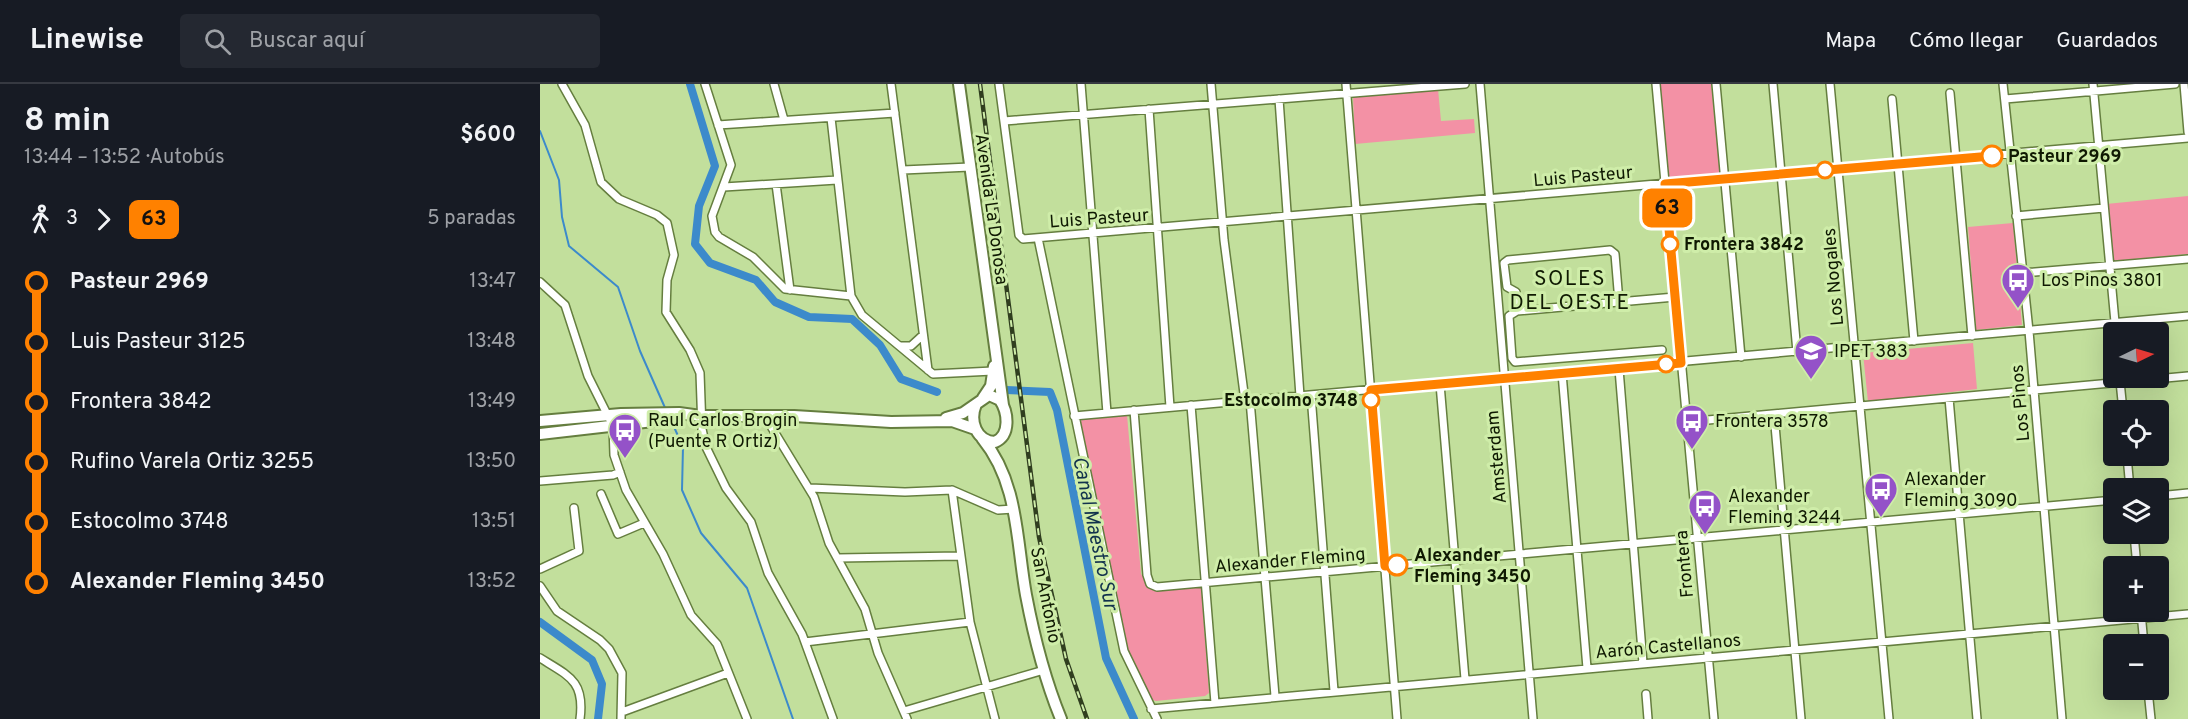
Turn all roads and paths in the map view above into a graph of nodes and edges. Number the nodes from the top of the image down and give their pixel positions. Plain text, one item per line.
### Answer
1 (562, 84) edge
2 (705, 84) edge
3 (774, 84) edge
4 (891, 84) edge
5 (959, 84) edge
6 (999, 84) edge
7 (1081, 84) edge
8 (1211, 84) edge
9 (1346, 84) edge
10 (1466, 84) edge
11 (1480, 84) edge
12 (1656, 84) edge
13 (1716, 84) edge
14 (1773, 84) edge
15 (1830, 84) edge
16 (2003, 84) edge
17 (2175, 84) edge
18 (2184, 84) edge
19 (2093, 88) edge
20 (1950, 93) dead end
21 (1347, 94) junction
22 (1279, 99) junction
23 (1892, 99) dead end
24 (2005, 99) junction
25 (1213, 104) junction
26 (1149, 110) junction
27 (895, 113) junction
28 (1084, 115) junction
29 (831, 118) junction
30 (784, 120) junction
31 (1004, 121) junction
32 (718, 125) junction
33 (2188, 132) edge
34 (2188, 138) edge
35 (2099, 146) junction
36 (2010, 154) junction
37 (1957, 159) junction
38 (1898, 164) junction
39 (970, 166) junction
40 (1838, 169) junction
41 (903, 170) junction
42 (1781, 174) junction
43 (1724, 179) junction
44 (837, 180) junction
45 (776, 184) junction
46 (1665, 184) junction
47 (724, 187) junction
48 (1489, 200) junction
49 (2104, 208) junction
50 (1357, 212) junction
51 (2016, 216) junction
52 (1289, 217) junction
53 (1223, 223) junction
54 (1158, 229) junction
55 (1094, 233) junction
56 (1038, 238) junction
57 (2188, 259) edge
58 (2110, 266) junction
59 (2022, 273) junction
60 (540, 282) edge
61 (790, 290) junction
62 (851, 297) junction
63 (1675, 297) junction
64 (1619, 302) junction
65 (1517, 311) junction
66 (2188, 316) edge
67 (2115, 322) edge
68 (2125, 322) edge
69 (2103, 324) edge
70 (2029, 331) junction
71 (923, 335) junction
72 (1972, 336) junction
73 (993, 339) junction
74 (1914, 341) junction
75 (901, 346) junction
76 (1855, 347) junction
77 (1662, 351) dead end
78 (1797, 352) junction
79 (1741, 357) junction
80 (1681, 363) junction
81 (1618, 369) junction
82 (928, 370) junction
83 (993, 371) junction
84 (1562, 373) junction
85 (2188, 376) edge
86 (2169, 377) edge
87 (1505, 378) junction
88 (2103, 382) edge
89 (1440, 384) junction
90 (1371, 390) junction
91 (2034, 390) junction
92 (1311, 395) junction
93 (1299, 396) junction
94 (1949, 398) junction
95 (1247, 400) junction
96 (980, 401) junction
97 (1004, 405) junction
98 (1191, 405) junction
99 (1860, 406) junction
100 (1170, 407) junction
101 (1134, 410) junction
102 (1107, 413) junction
103 (1774, 414) junction
104 (609, 415) junction
105 (768, 415) junction
106 (698, 416) junction
107 (1074, 416) junction
108 (657, 417) junction
109 (937, 420) junction
110 (540, 422) edge
111 (1686, 422) junction
112 (613, 426) junction
113 (978, 433) junction
114 (540, 434) edge
115 (1002, 437) junction
116 (620, 472) junction
117 (1005, 476) junction
118 (540, 481) edge
119 (810, 488) junction
120 (952, 490) junction
121 (601, 494) dead end
122 (2188, 494) edge
123 (2169, 495) edge
124 (2103, 501) edge
125 (2044, 507) junction
126 (574, 508) dead end
127 (1014, 509) junction
128 (1959, 514) junction
129 (1871, 522) junction
130 (644, 523) junction
131 (1784, 530) junction
132 (1697, 538) junction
133 (1635, 543) junction
134 (1577, 549) junction
135 (1520, 554) junction
136 (960, 555) junction
137 (838, 558) junction
138 (1455, 560) junction
139 (1385, 566) junction
140 (540, 569) edge
141 (1324, 572) junction
142 (1265, 577) junction
143 (1206, 582) junction
144 (540, 586) edge
145 (2169, 614) edge
146 (2188, 614) edge
147 (2103, 620) edge
148 (970, 622) junction
149 (2054, 626) junction
150 (874, 632) junction
151 (1970, 634) junction
152 (1882, 641) junction
153 (805, 642) junction
154 (1795, 650) junction
155 (1708, 657) junction
156 (540, 658) edge
157 (1644, 663) junction
158 (1587, 668) junction
159 (1044, 670) junction
160 (728, 674) junction
161 (1529, 674) junction
162 (1465, 679) junction
163 (986, 686) junction
164 (1395, 686) junction
165 (1334, 691) junction
166 (1646, 694) dead end
167 (1275, 696) junction
168 (2149, 700) edge
169 (1215, 702) junction
170 (1151, 709) junction
171 (904, 711) junction
172 (621, 716) edge
173 (580, 719) edge
174 (747, 719) edge
175 (833, 719) edge
176 (907, 719) edge
177 (995, 719) edge
178 (1061, 719) edge
179 (1157, 719) edge
180 (1397, 719) edge
181 (1533, 719) edge
182 (1648, 719) edge
183 (1714, 719) edge
184 (1802, 719) edge
185 (1889, 719) edge
186 (1977, 719) edge
187 (2062, 719) edge
188 (2151, 719) edge

1 - 106 street
2 - 32 street
3 - 30 street
4 - 27 street
5 - 39 main road, Avenida La Donosa
6 - 31 street
7 - 28 street
8 - 25 street
9 - 21 street
10 - 21 street
11 - 48 street, Amsterdam
12 - 46 street, Frontera
13 - 43 street
14 - 42 street
15 - 40 street, Los Nogales
16 - 24 street, Los Pinos
17 - 19 street
18 - 33 street
19 - 24 street
19 - 35 street
20 - 37 street
21 - 22 street
21 - 50 street
22 - 25 street
22 - 52 street
23 - 38 street
24 - 36 street, Los Pinos
25 - 26 street
25 - 53 street
26 - 28 street
26 - 54 street
27 - 29 street
27 - 41 street
28 - 31 street
28 - 55 street
29 - 30 street
29 - 44 street
30 - 32 street
31 - 56 street, Luis Pasteur
32 - 47 street
34 - 35 street, Luis Pasteur
35 - 36 street, Luis Pasteur
35 - 49 street
36 - 37 street, Luis Pasteur
36 - 51 street, Los Pinos
37 - 38 street, Luis Pasteur
37 - 72 street
38 - 40 street, Luis Pasteur
38 - 74 street
39 - 41 street
39 - 73 main road, Avenida La Donosa
40 - 42 street, Luis Pasteur
40 - 76 street, Los Nogales
41 - 71 street
42 - 43 street, Luis Pasteur
42 - 78 street
43 - 46 street, Luis Pasteur
43 - 79 street
44 - 45 street
44 - 62 street
45 - 47 street
45 - 61 street
46 - 48 street, Luis Pasteur
46 - 63 street, Frontera
47 - 61 street
48 - 50 street, Luis Pasteur
48 - 87 street, Amsterdam
49 - 51 street
49 - 58 street
50 - 52 street, Luis Pasteur
50 - 90 street
51 - 59 street, Los Pinos
52 - 53 street, Luis Pasteur
52 - 93 street
53 - 54 street, Luis Pasteur
53 - 95 street
54 - 55 street, Luis Pasteur
54 - 100 street
55 - 56 street, Luis Pasteur
55 - 102 street
56 - 107 street
57 - 58 street
58 - 59 street
58 - 67 street
59 - 70 street, Los Pinos
60 - 104 street
61 - 62 street
62 - 75 street
63 - 64 street
63 - 80 street, Frontera
64 - 65 street
64 - 65 street
65 - 77 street
66 - 68 street
69 - 70 street
70 - 72 street
70 - 91 street, Los Pinos
71 - 75 street
71 - 82 street
72 - 74 street
73 - 83 main road, Avenida La Donosa
73 - 97 main road, Avenida La Donosa
74 - 76 street
75 - 82 street
76 - 78 street
76 - 99 street, Los Nogales
78 - 79 street
79 - 80 street
80 - 81 street
80 - 111 street, Frontera
81 - 84 street
81 - 133 street
82 - 83 street
83 - 96 main road, Avenida La Donosa
84 - 87 street
84 - 134 street
85 - 86 street
87 - 89 street
87 - 135 street, Amsterdam
88 - 91 street
89 - 90 street
89 - 138 street
90 - 92 street
90 - 139 street
91 - 94 street
91 - 125 street, Los Pinos
92 - 93 street
92 - 141 street
93 - 95 street
94 - 99 street
94 - 128 street
95 - 98 street
95 - 142 street
96 - 97 main road
96 - 109 main road
96 - 113 main road
97 - 115 main road
98 - 100 street
98 - 143 street
99 - 103 street
99 - 129 street, Los Nogales
100 - 101 street
101 - 102 street
101 - 143 street, Alexander Fleming
102 - 107 street
103 - 111 street
103 - 131 street
104 - 108 main road
104 - 110 main road
104 - 112 street
105 - 106 main road
105 - 109 main road
105 - 119 street
106 - 108 main road
106 - 153 street
107 - 170 street
108 - 112 main road
109 - 113 main road
111 - 132 street, Frontera
112 - 114 main road
112 - 116 street
113 - 115 main road
113 - 117 main road, San Antonio
115 - 117 main road, San Antonio
116 - 118 street
116 - 130 street
117 - 127 main road, San Antonio
119 - 120 street
119 - 137 street
120 - 127 street
120 - 136 street
121 - 130 street
122 - 123 street
124 - 125 street, Alexander Fleming
125 - 128 street, Alexander Fleming
125 - 149 street, Los Pinos
126 - 140 street
127 - 159 main road, San Antonio
128 - 129 street, Alexander Fleming
128 - 151 street
129 - 131 street, Alexander Fleming
129 - 152 street, Los Nogales
130 - 160 street
131 - 132 street, Alexander Fleming
131 - 154 street
132 - 133 street, Alexander Fleming
132 - 155 street, Frontera
133 - 134 street, Alexander Fleming
133 - 157 street
134 - 135 street, Alexander Fleming
134 - 158 street
135 - 138 street, Alexander Fleming
135 - 161 street, Amsterdam
136 - 137 street
136 - 148 street
137 - 150 street
138 - 139 street, Alexander Fleming
138 - 162 street
139 - 141 street, Alexander Fleming
139 - 164 street
141 - 142 street, Alexander Fleming
141 - 165 street
142 - 143 street, Alexander Fleming
142 - 167 street
143 - 169 street
144 - 172 street
145 - 146 street, Aarón Castellanos
147 - 149 street, Aarón Castellanos
148 - 150 street
148 - 163 street
149 - 151 street, Aarón Castellanos
149 - 187 street, Los Pinos
150 - 153 street
150 - 171 street
151 - 152 street, Aarón Castellanos
151 - 186 street
152 - 154 street, Aarón Castellanos
152 - 185 street, Los Nogales
153 - 175 street
154 - 155 street, Aarón Castellanos
154 - 184 street
155 - 157 street, Aarón Castellanos
155 - 183 street, Frontera
156 - 173 street
157 - 158 street, Aarón Castellanos
158 - 161 street, Aarón Castellanos
159 - 163 street
159 - 178 main road, San Antonio
160 - 172 street
160 - 174 street
161 - 162 street, Aarón Castellanos
161 - 181 street, Amsterdam
162 - 164 street, Aarón Castellanos
163 - 171 street
163 - 177 street
164 - 165 street, Aarón Castellanos
164 - 180 street
165 - 167 street, Aarón Castellanos
166 - 182 street
167 - 169 street, Aarón Castellanos
168 - 188 street
169 - 170 street, Aarón Castellanos
170 - 179 street
171 - 176 street

